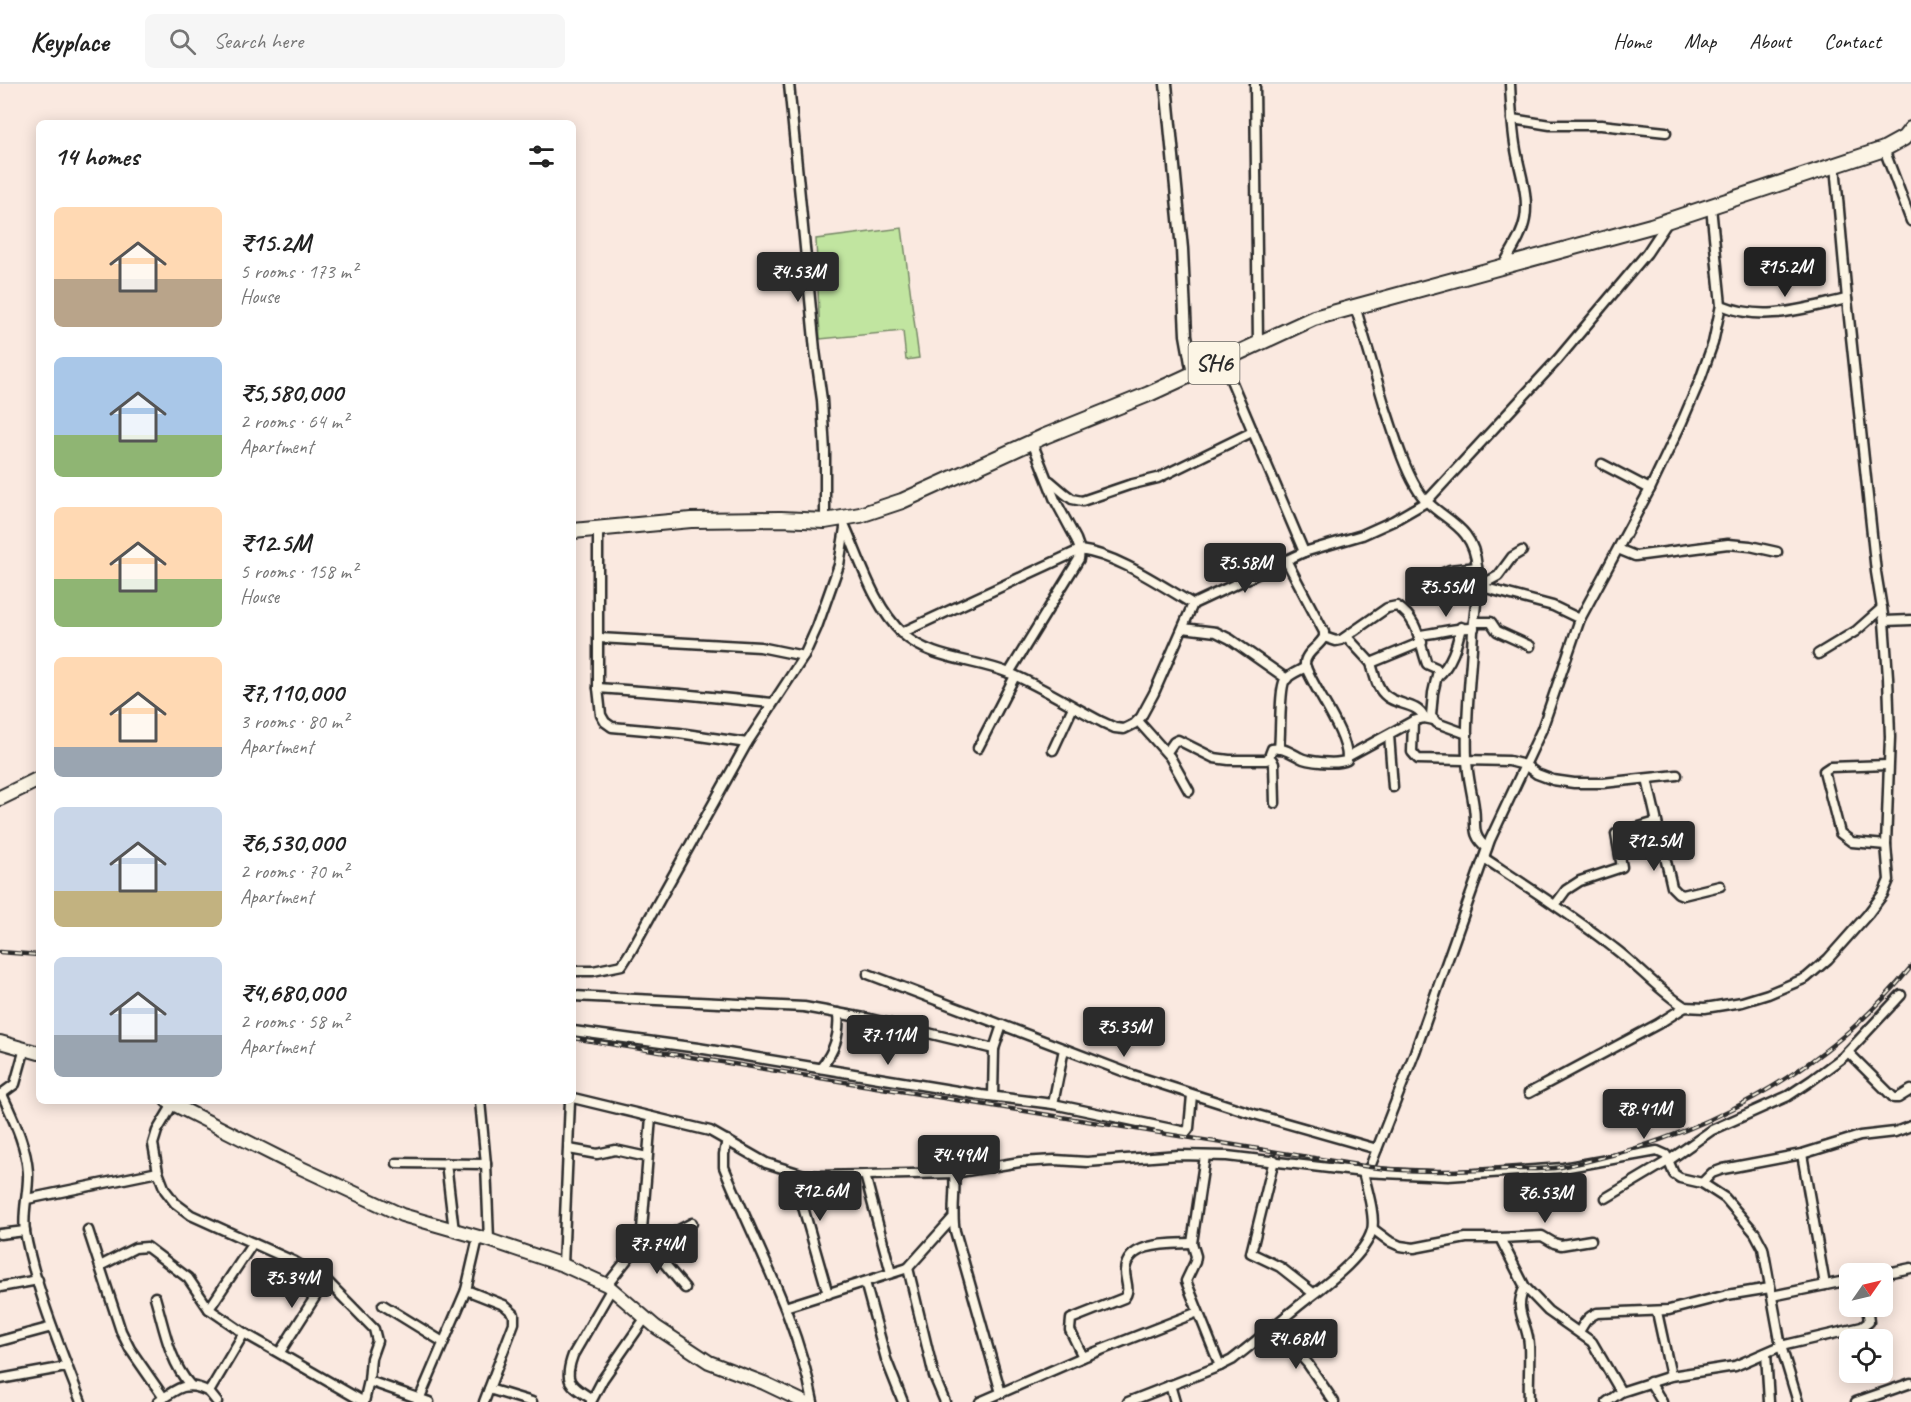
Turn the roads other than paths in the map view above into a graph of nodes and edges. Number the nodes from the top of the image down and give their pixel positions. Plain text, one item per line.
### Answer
1 (789, 84) edge
2 (1166, 84) edge
3 (1255, 84) edge
4 (1510, 84) edge
5 (1512, 119) junction
6 (1911, 129) edge
7 (1666, 132) dead end
8 (1884, 149) junction
9 (1835, 165) junction
10 (1711, 207) junction
11 (1669, 220) junction
12 (1911, 221) edge
13 (1503, 266) junction
14 (1847, 298) junction
15 (1720, 305) junction
16 (1355, 306) junction
17 (1258, 343) junction
18 (1221, 359) junction
19 (1193, 374) junction
20 (1252, 432) junction
21 (1032, 442) junction
22 (1602, 464) dead end
23 (1047, 479) junction
24 (1650, 489) junction
25 (1426, 502) junction
26 (825, 521) junction
27 (845, 522) junction
28 (598, 528) junction
29 (576, 531) edge
30 (1618, 549) junction
31 (1080, 550) junction
32 (1522, 551) dead end
33 (1304, 552) junction
34 (1777, 552) dead end
35 (1286, 560) junction
36 (1477, 567) junction
37 (1428, 580) dead end
38 (1478, 586) junction
39 (1193, 604) junction
40 (1882, 608) junction
41 (1580, 619) junction
42 (1911, 620) edge
43 (1884, 621) junction
44 (1474, 625) junction
45 (1461, 627) junction
46 (1183, 628) junction
47 (901, 633) junction
48 (1324, 637) junction
49 (1347, 637) junction
50 (599, 638) junction
51 (1421, 638) junction
52 (1530, 646) dead end
53 (1818, 654) dead end
54 (804, 656) junction
55 (1371, 663) junction
56 (1306, 668) junction
57 (1012, 675) junction
58 (1437, 676) junction
59 (1287, 679) junction
60 (598, 688) junction
61 (772, 703) junction
62 (1073, 707) junction
63 (1429, 719) junction
64 (1138, 721) junction
65 (1413, 721) junction
66 (1467, 734) junction
67 (1389, 735) junction
68 (747, 743) junction
69 (978, 748) dead end
70 (1279, 748) junction
71 (1053, 750) dead end
72 (1167, 752) junction
73 (1347, 757) junction
74 (1268, 759) junction
75 (1467, 759) junction
76 (1524, 765) junction
77 (1888, 765) junction
78 (1677, 775) dead end
79 (1647, 779) junction
80 (36, 780) edge
81 (1393, 787) dead end
82 (1189, 791) dead end
83 (0, 798) edge
84 (1275, 803) dead end
85 (1656, 822) junction
86 (1886, 845) junction
87 (1487, 848) junction
88 (1484, 858) junction
89 (1720, 886) dead end
90 (1556, 905) junction
91 (576, 971) edge
92 (868, 974) dead end
93 (1900, 995) dead end
94 (576, 996) edge
95 (1685, 1007) junction
96 (838, 1013) junction
97 (1002, 1025) junction
98 (576, 1031) edge
99 (0, 1042) edge
100 (25, 1048) junction
101 (994, 1049) junction
102 (1064, 1049) junction
103 (36, 1052) edge
104 (1848, 1052) junction
105 (821, 1068) junction
106 (1911, 1090) edge
107 (1529, 1093) dead end
108 (1, 1094) edge
109 (1192, 1095) junction
110 (993, 1096) junction
111 (576, 1101) edge
112 (169, 1104) edge
113 (174, 1104) edge
114 (480, 1104) edge
115 (572, 1104) edge
116 (1053, 1104) junction
117 (651, 1117) junction
118 (1911, 1126) edge
119 (727, 1140) junction
120 (569, 1149) junction
121 (1377, 1149) junction
122 (1802, 1154) junction
123 (1205, 1156) junction
124 (647, 1157) junction
125 (1274, 1160) junction
126 (1668, 1161) junction
127 (397, 1163) dead end
128 (446, 1163) junction
129 (486, 1164) junction
130 (158, 1172) junction
131 (1363, 1172) junction
132 (954, 1173) junction
133 (865, 1175) junction
134 (837, 1176) junction
135 (1702, 1183) junction
136 (1606, 1198) dead end
137 (27, 1199) junction
138 (952, 1219) junction
139 (692, 1223) dead end
140 (1373, 1228) junction
141 (88, 1230) dead end
142 (25, 1231) junction
143 (454, 1231) junction
144 (0, 1234) edge
145 (1500, 1238) junction
146 (484, 1239) junction
147 (1591, 1240) dead end
148 (253, 1243) junction
149 (1192, 1243) junction
150 (649, 1245) junction
151 (637, 1249) junction
152 (563, 1265) junction
153 (100, 1266) junction
154 (908, 1268) junction
155 (1911, 1268) edge
156 (1893, 1272) edge
157 (891, 1273) junction
158 (38, 1280) junction
159 (326, 1280) junction
160 (865, 1282) junction
161 (1839, 1282) edge
162 (1825, 1285) junction
163 (0, 1287) edge
164 (609, 1287) junction
165 (1525, 1287) junction
166 (685, 1288) dead end
167 (466, 1290) junction
168 (1771, 1292) junction
169 (1313, 1293) junction
170 (828, 1294) junction
171 (155, 1297) dead end
172 (383, 1305) dead end
173 (785, 1306) junction
174 (209, 1309) junction
175 (1198, 1312) junction
176 (1657, 1312) junction
177 (646, 1317) junction
178 (1868, 1317) edge
179 (1274, 1326) junction
180 (52, 1327) junction
181 (1579, 1332) junction
182 (244, 1333) junction
183 (0, 1341) edge
184 (443, 1342) junction
185 (1780, 1346) junction
186 (279, 1352) junction
187 (1766, 1353) junction
188 (1083, 1357) junction
189 (1220, 1366) junction
190 (66, 1367) junction
191 (1671, 1376) junction
192 (0, 1379) edge
193 (369, 1381) junction
194 (1650, 1382) junction
195 (1911, 1383) edge
196 (190, 1385) junction
197 (1170, 1385) junction
198 (489, 1389) junction
199 (209, 1392) junction
200 (1621, 1392) junction
201 (1001, 1393) junction
202 (161, 1400) edge
203 (419, 1400) edge
204 (591, 1401) edge
205 (81, 1402) edge
206 (217, 1402) edge
207 (364, 1402) edge
208 (429, 1402) edge
209 (484, 1402) edge
210 (532, 1402) edge
211 (804, 1402) edge
212 (813, 1402) edge
213 (903, 1402) edge
214 (945, 1402) edge
215 (980, 1402) edge
216 (1128, 1402) edge
217 (1175, 1402) edge
218 (1334, 1402) edge
219 (1529, 1402) edge
220 (1607, 1402) edge
221 (1662, 1402) edge
222 (1769, 1402) edge
223 (1798, 1402) edge
224 (1856, 1402) edge

1 - 26 street
2 - 19 street
3 - 17 street
4 - 5 street
5 - 7 street
5 - 13 street
6 - 8 main road, SH6
8 - 9 main road, SH6
8 - 12 street
9 - 10 main road, SH6
9 - 14 street
10 - 11 main road, SH6
10 - 15 street
11 - 13 main road, SH6
11 - 25 street
13 - 16 main road, SH6
14 - 15 street
14 - 40 street
15 - 24 street
16 - 17 main road, SH6
16 - 25 street
17 - 18 main road, SH6
18 - 19 main road, SH6
18 - 20 street
19 - 21 main road, SH6
20 - 23 street
20 - 33 street
21 - 23 street
21 - 27 main road, SH6
22 - 24 street
23 - 31 street
24 - 30 street
25 - 33 street
25 - 36 street
26 - 27 main road, SH6
26 - 28 main road, SH6
27 - 47 street
27 - 54 street
28 - 29 main road, SH6
28 - 50 street
30 - 34 street
30 - 41 street
31 - 39 street
31 - 47 street
31 - 57 street
32 - 38 street
33 - 35 street
35 - 39 street
35 - 48 street
36 - 37 street
36 - 38 street
38 - 41 street
38 - 44 street
39 - 46 street
40 - 43 street
40 - 53 street
41 - 76 street
42 - 43 street
43 - 77 street
44 - 45 street
44 - 52 street
44 - 66 street
45 - 51 street
45 - 58 street
46 - 59 street
46 - 64 street
47 - 57 street
48 - 49 street
48 - 56 street
49 - 51 street
49 - 55 street
50 - 54 street
50 - 60 street
51 - 55 street
51 - 58 street
54 - 61 street
55 - 63 street
56 - 59 street
56 - 73 street
57 - 62 street
57 - 69 street
58 - 63 street
59 - 70 street
60 - 61 street
60 - 68 street
61 - 68 street
62 - 64 street
62 - 71 street
63 - 65 street
63 - 66 street
64 - 72 street
65 - 67 street
65 - 75 street
66 - 75 street
67 - 73 street
67 - 81 street
68 - 91 street
70 - 73 street
70 - 74 street
72 - 74 street
72 - 82 street
74 - 84 street
75 - 76 street
75 - 87 street
76 - 79 street
76 - 87 street
77 - 86 street
77 - 86 street
78 - 79 street
79 - 85 street
80 - 83 main road
85 - 89 street
85 - 90 street
86 - 95 street
87 - 88 street
88 - 90 street
88 - 121 street
90 - 95 street
92 - 97 street
93 - 104 street
94 - 96 street
95 - 107 street
96 - 101 street
96 - 105 street
97 - 101 street
97 - 102 street
98 - 105 street
99 - 100 main road
100 - 103 main road
100 - 108 street
101 - 110 street
102 - 109 street
102 - 116 street
104 - 106 street
104 - 126 street
105 - 110 street
108 - 137 street
109 - 116 street
109 - 121 street
110 - 116 street
111 - 117 street
112 - 130 street
113 - 143 main road
114 - 129 street
115 - 120 street
117 - 119 street
117 - 124 street
118 - 122 street
119 - 134 street
119 - 173 street
120 - 124 street
120 - 152 street
121 - 131 street
122 - 135 street
122 - 162 street
123 - 125 street
123 - 132 street
123 - 149 street
124 - 151 street
125 - 131 street
125 - 169 street
126 - 131 street
126 - 135 street
126 - 136 street
127 - 128 street
128 - 129 street
128 - 143 street
129 - 146 street
130 - 137 street
130 - 148 street
131 - 140 street
132 - 133 street
132 - 138 street
133 - 134 street
133 - 157 street
134 - 170 street
135 - 168 street
137 - 142 street
138 - 154 street
138 - 201 street
139 - 150 street
140 - 145 street
140 - 169 street
141 - 153 street
142 - 144 street
142 - 158 street
143 - 146 main road
145 - 147 street
145 - 165 street
146 - 152 main road
146 - 167 street
148 - 159 street
148 - 174 street
149 - 175 street
149 - 188 street
150 - 151 street
150 - 166 street
151 - 164 street
152 - 164 main road
153 - 174 street
153 - 202 street
154 - 157 street
154 - 214 street
155 - 156 street
157 - 160 street
158 - 163 street
158 - 180 street
159 - 186 street
159 - 193 street
160 - 170 street
160 - 213 street
161 - 162 street
162 - 168 street
164 - 177 main road
164 - 204 street
165 - 181 street
165 - 219 street
167 - 184 street
167 - 198 street
168 - 176 street
168 - 185 street
169 - 179 street
170 - 173 street
171 - 196 street
172 - 184 street
173 - 212 street
174 - 182 street
175 - 188 street
175 - 189 street
176 - 181 street
176 - 191 street
177 - 204 street
177 - 211 main road
178 - 185 street
179 - 189 street
179 - 218 street
180 - 183 street
180 - 190 street
181 - 200 street
182 - 186 street
182 - 199 street
184 - 203 street
185 - 187 street
185 - 223 street
186 - 207 street
187 - 191 street
187 - 222 street
188 - 201 street
189 - 197 street
190 - 192 street
190 - 205 street
191 - 194 street
193 - 203 street
193 - 207 street
194 - 200 street
194 - 221 street
195 - 224 street
196 - 199 street
196 - 202 street
197 - 216 street
197 - 217 street
198 - 209 street
198 - 210 street
199 - 206 street
200 - 220 street
201 - 215 street
203 - 208 street

